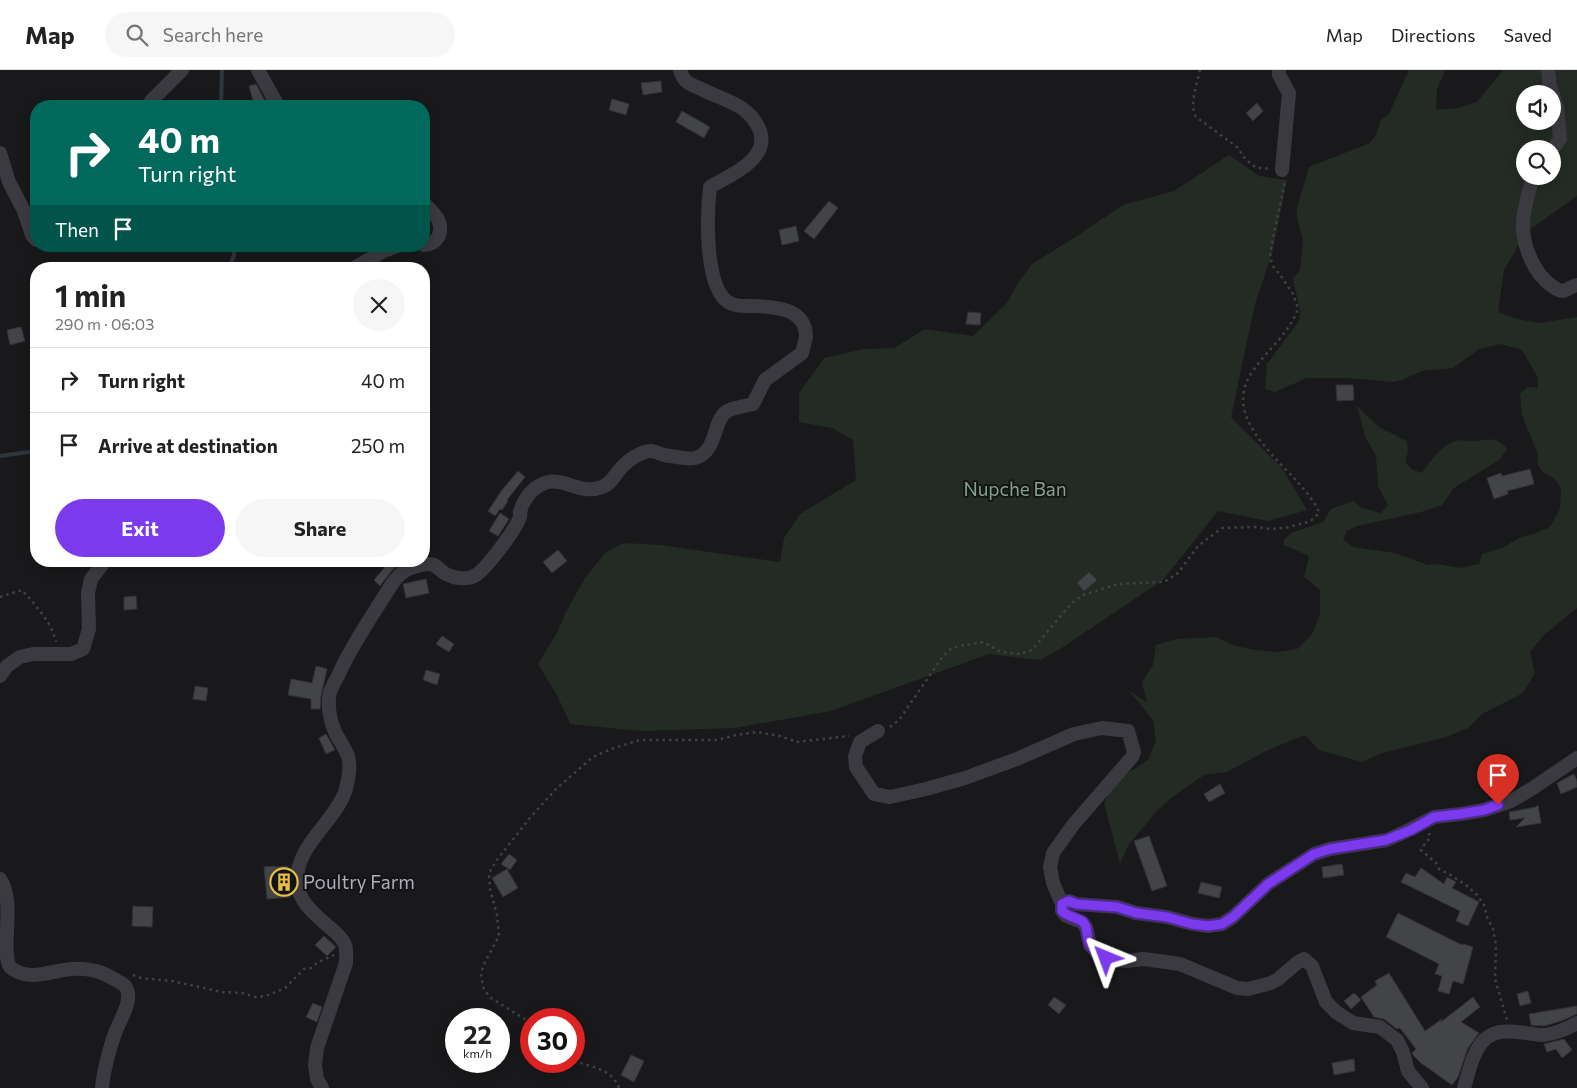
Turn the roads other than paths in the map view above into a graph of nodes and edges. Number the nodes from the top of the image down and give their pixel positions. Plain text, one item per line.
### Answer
1 (182, 70) edge
2 (258, 70) edge
3 (680, 70) edge
4 (1279, 70) edge
5 (1548, 70) edge
6 (152, 100) edge
7 (275, 100) edge
8 (1559, 140) edge
9 (0, 152) edge
10 (1282, 170) road end
11 (1530, 185) edge
12 (430, 210) edge
13 (30, 229) edge
14 (430, 244) edge
15 (382, 252) edge
16 (364, 262) edge
17 (1577, 285) edge
18 (430, 563) edge
19 (100, 567) edge
20 (416, 567) edge
21 (0, 676) edge
22 (878, 731) road end
23 (1577, 758) edge
24 (0, 879) edge
25 (1062, 904) junction
26 (1577, 1023) edge
27 (102, 1088) edge
28 (322, 1088) edge
29 (1422, 1088) edge
30 (1464, 1088) edge

1 - 6 street
2 - 7 street
3 - 18 street
4 - 10 street
5 - 8 street
9 - 13 street
11 - 17 street
12 - 14 street
15 - 16 street
19 - 21 street
20 - 28 street
22 - 25 street
23 - 25 street
24 - 27 street
25 - 29 street
26 - 30 street

